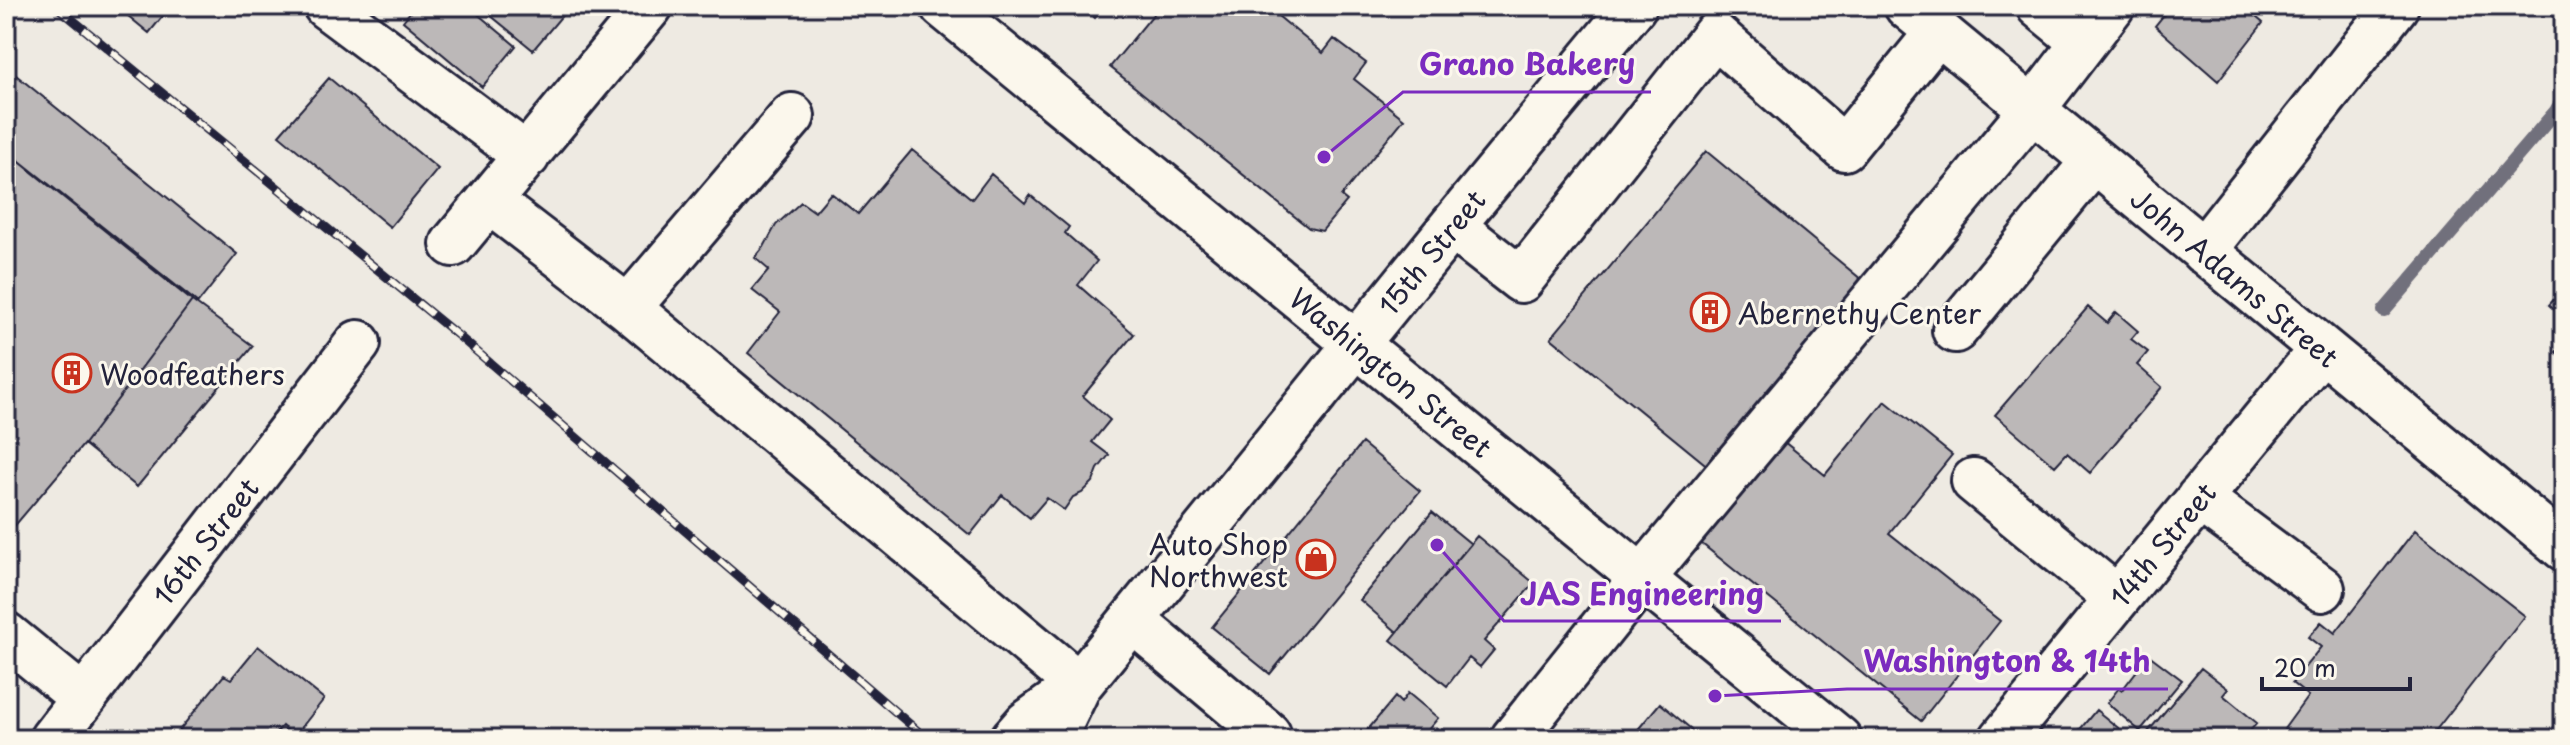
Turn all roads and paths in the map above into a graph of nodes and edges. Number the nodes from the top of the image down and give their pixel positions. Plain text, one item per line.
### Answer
1 (326, 6) edge
2 (650, 6) edge
3 (943, 6) edge
4 (1634, 6) edge
5 (2039, 6) edge
6 (2112, 6) edge
7 (2396, 6) edge
8 (1922, 19) edge
9 (2083, 42) junction
10 (2032, 110) junction
11 (792, 116) dead end
12 (527, 156) junction
13 (2094, 161) junction
14 (489, 201) junction
15 (1452, 226) junction
16 (453, 244) dead end
17 (2203, 251) junction
18 (628, 308) junction
19 (1955, 330) dead end
20 (358, 343) dead end
21 (1356, 343) junction
22 (2322, 349) junction
23 (1974, 481) dead end
24 (2199, 498) junction
25 (2564, 548) edge
26 (1642, 578) junction
27 (2322, 589) dead end
28 (2117, 598) junction
29 (1132, 620) junction
30 (6, 635) edge
31 (1079, 685) junction
32 (83, 698) junction
33 (1268, 734) dead end
34 (52, 739) edge
35 (1013, 739) edge
36 (1053, 739) edge
37 (1513, 739) edge
38 (1839, 739) edge
39 (2002, 739) edge

1 - 12 street
2 - 12 street
3 - 21 street, Washington Street
4 - 15 street, 15th Street
5 - 9 street
6 - 9 street
7 - 17 street
8 - 10 street, John Adams Street
8 - 15 street
9 - 10 street
10 - 13 street, John Adams Street
10 - 26 street
11 - 18 street
12 - 14 street
13 - 17 street, John Adams Street
13 - 19 street
14 - 16 street
14 - 18 street
15 - 21 street, 15th Street
17 - 22 street, John Adams Street
18 - 31 street
20 - 32 street, 16th Street
21 - 26 street, Washington Street
21 - 29 street, 15th Street
22 - 24 street, 14th Street
22 - 25 street, John Adams Street
23 - 28 street
24 - 27 street
24 - 28 street, 14th Street
26 - 37 street
26 - 38 street, Washington Street
28 - 39 street, 14th Street
29 - 31 street, 15th Street
29 - 33 street
30 - 32 street
31 - 35 street, 15th Street
31 - 36 street, 15th Street
32 - 34 street, 16th Street

